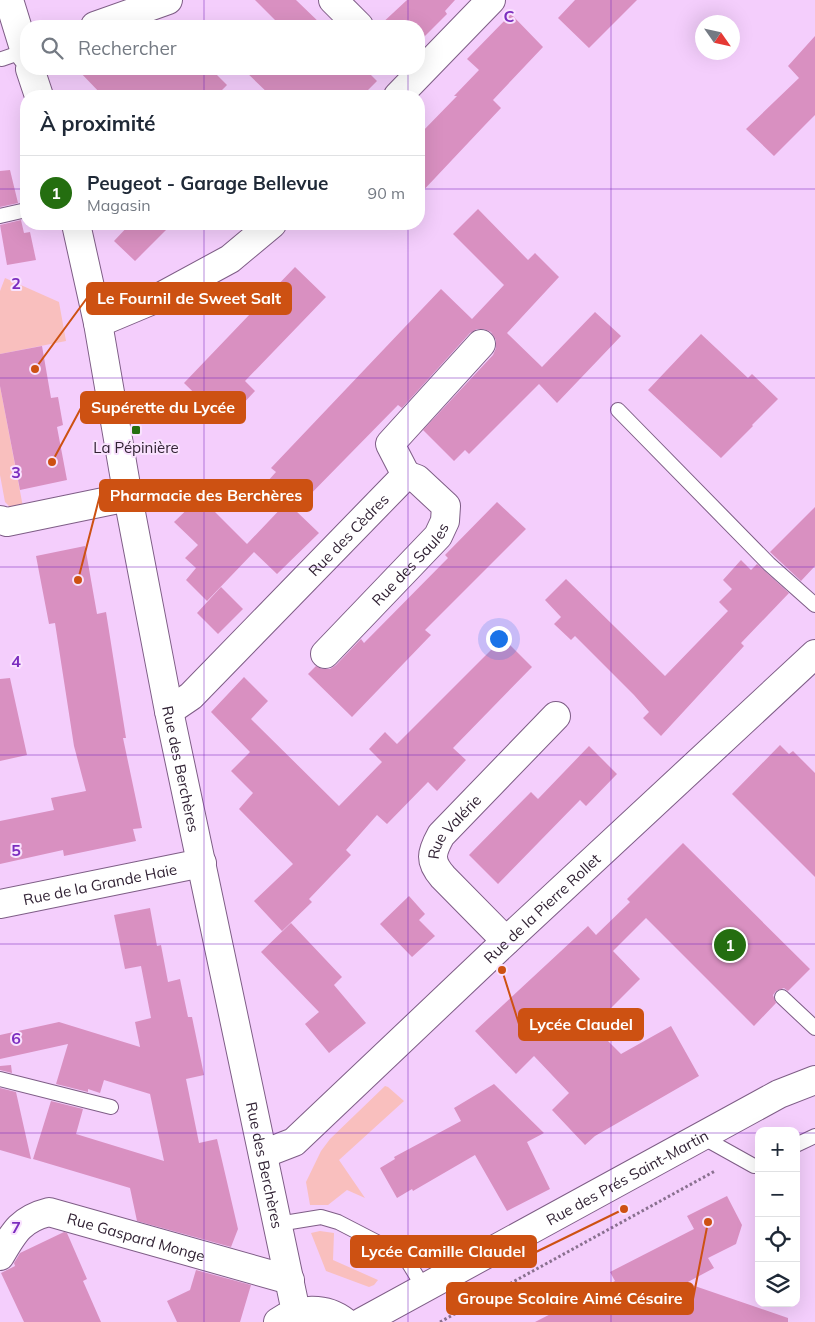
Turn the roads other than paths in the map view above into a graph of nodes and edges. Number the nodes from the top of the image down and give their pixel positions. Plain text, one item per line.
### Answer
1 (10, 0) edge
2 (168, 0) edge
3 (333, 0) edge
4 (491, 0) edge
5 (112, 20) edge
6 (353, 20) edge
7 (20, 48) edge
8 (425, 63) edge
9 (30, 75) edge
10 (36, 90) edge
11 (20, 211) edge
12 (0, 216) edge
13 (77, 230) edge
14 (265, 230) edge
15 (98, 322) junction
16 (480, 344) dead end
17 (618, 410) dead end
18 (406, 475) junction
19 (128, 497) junction
20 (0, 520) edge
21 (815, 606) edge
22 (325, 654) dead end
23 (815, 654) edge
24 (170, 711) junction
25 (556, 716) dead end
26 (202, 863) junction
27 (0, 904) edge
28 (506, 941) junction
29 (782, 997) dead end
30 (815, 1028) edge
31 (0, 1079) edge
32 (815, 1080) edge
33 (111, 1107) dead end
34 (815, 1136) edge
35 (702, 1137) junction
36 (800, 1143) edge
37 (263, 1154) junction
38 (755, 1166) edge
39 (278, 1224) junction
40 (0, 1256) edge
41 (290, 1280) junction
42 (424, 1288) junction
43 (287, 1317) edge
44 (345, 1322) edge
45 (362, 1322) edge

1 - 7 street
2 - 5 street
3 - 6 street
4 - 8 street
9 - 10 street
11 - 12 lane
13 - 15 street, Rue des Berchères
14 - 15 street
15 - 19 street, Rue des Berchères
16 - 18 street
17 - 21 lane
18 - 22 street, Rue des Saules
18 - 24 street, Rue des Cèdres
19 - 20 street
19 - 24 street, Rue des Berchères
23 - 28 street, Rue de la Pierre Rollet
24 - 26 street, Rue des Berchères
25 - 28 street, Rue Valérie
26 - 27 street, Rue de la Grande Haie
26 - 37 street, Rue des Berchères
28 - 37 street, Rue de la Pierre Rollet
29 - 30 lane
31 - 33 lane
32 - 35 street, Rue des Prés Saint-Martin
34 - 36 lane
35 - 38 lane
35 - 42 street, Rue des Prés Saint-Martin
37 - 39 street, Rue des Berchères
39 - 41 street, Rue des Berchères
39 - 42 lane
40 - 41 street, Rue Gaspard Monge
41 - 43 street, Rue des Berchères
42 - 45 street, Rue des Prés Saint-Martin
43 - 44 street

